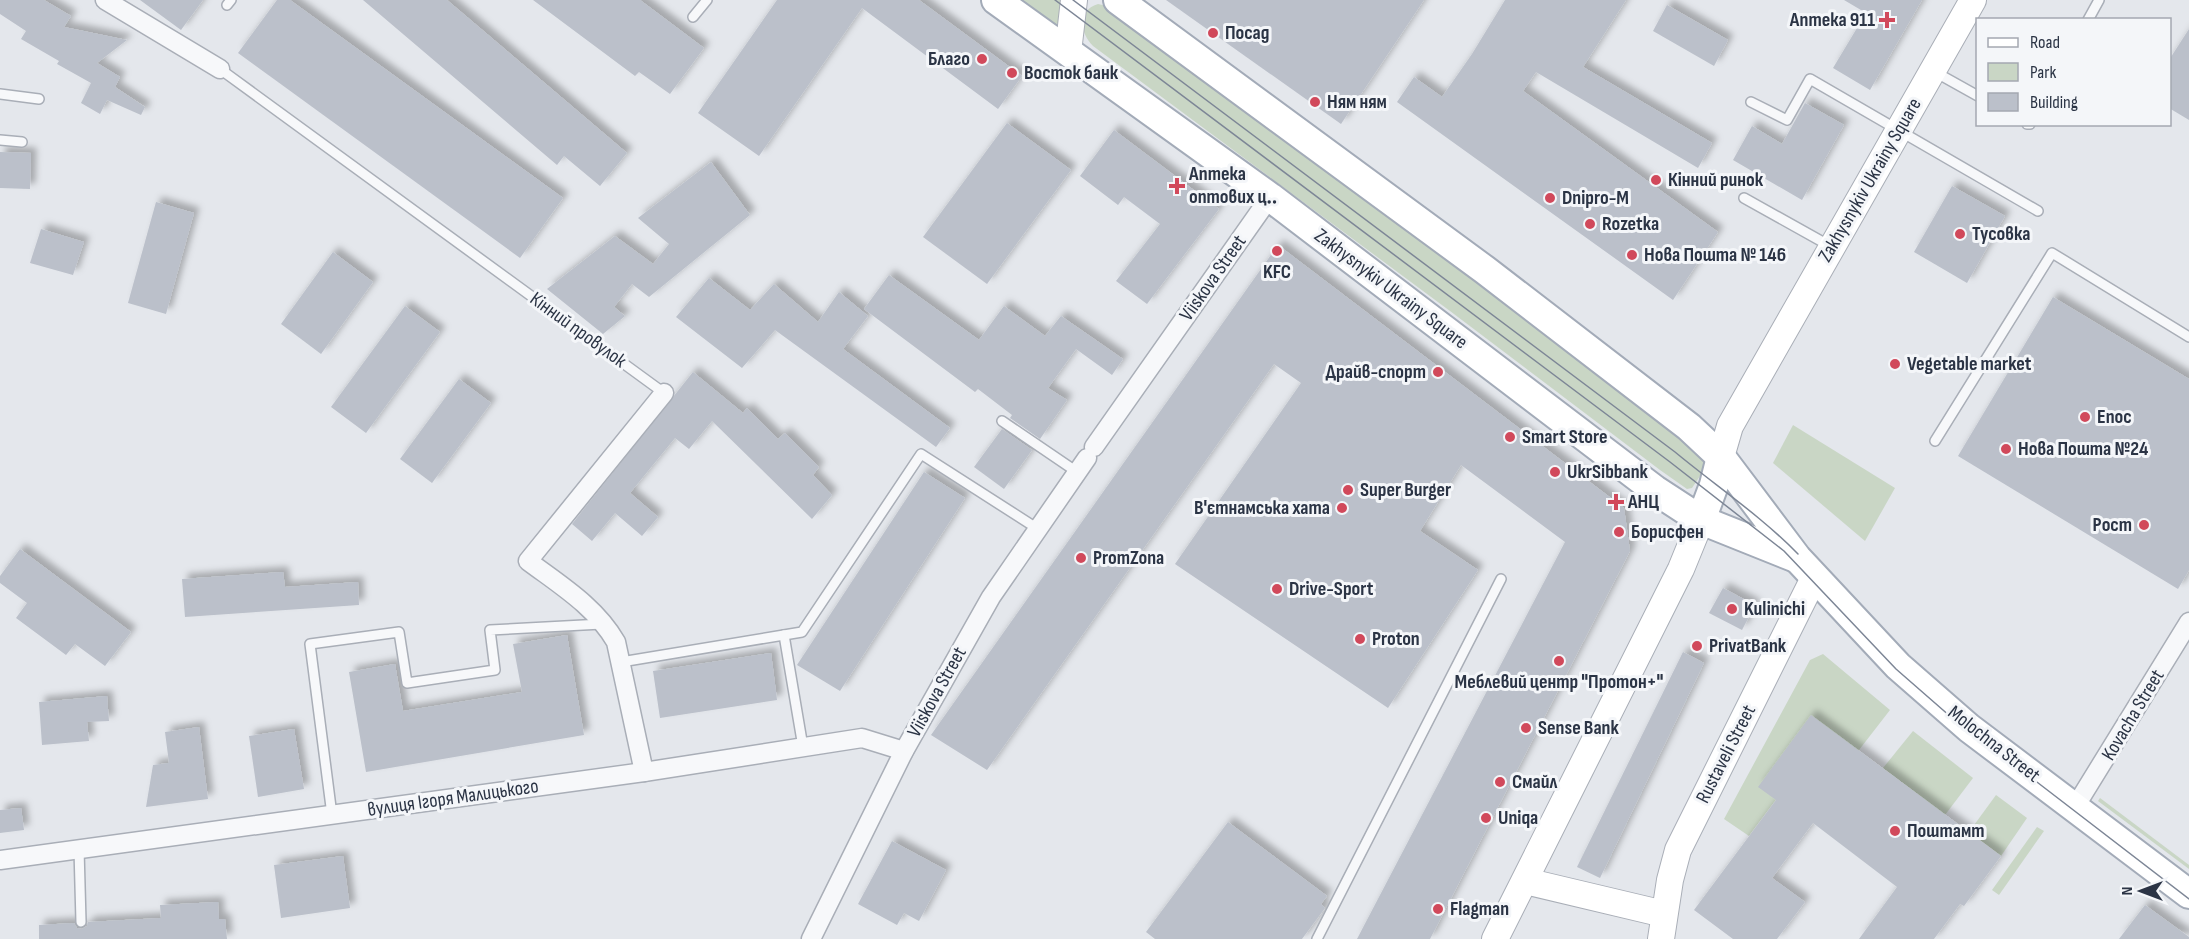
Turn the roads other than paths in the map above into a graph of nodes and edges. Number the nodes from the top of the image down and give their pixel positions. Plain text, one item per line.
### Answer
1 (105, 0) edge
2 (706, 0) edge
3 (996, 0) edge
4 (1074, 0) edge
5 (1118, 0) edge
6 (1973, 0) edge
7 (2099, 0) edge
8 (693, 17) dead end
9 (2089, 18) edge
10 (1068, 52) junction
11 (220, 69) joint
12 (1932, 71) junction
13 (0, 94) edge
14 (1976, 95) edge
15 (39, 99) dead end
16 (1751, 102) dead end
17 (1899, 129) junction
18 (0, 140) edge
19 (22, 142) dead end
20 (1270, 197) junction
21 (1744, 198) dead end
22 (2038, 211) dead end
23 (1832, 248) junction
24 (2189, 337) edge
25 (664, 393) joint
26 (1002, 421) dead end
27 (1935, 441) dead end
28 (1721, 456) junction
29 (1086, 459) junction
30 (1701, 520) junction
31 (1038, 529) junction
32 (1806, 568) junction
33 (1501, 579) dead end
34 (2189, 622) edge
35 (606, 624) junction
36 (784, 635) junction
37 (621, 662) junction
38 (803, 747) junction
39 (904, 751) junction
40 (644, 772) junction
41 (2075, 807) junction
42 (332, 814) junction
43 (80, 849) junction
44 (0, 860) edge
45 (1524, 881) junction
46 (2189, 894) edge
47 (81, 922) dead end
48 (1662, 927) edge
49 (811, 939) edge
50 (1317, 939) edge
51 (1495, 939) edge

1 - 11 street, Кінний провулок
2 - 8 lane
3 - 10 main road, Zakhysnykiv Ukrainy Square
4 - 10 street
5 - 28 main road
6 - 12 street, Zakhysnykiv Ukrainy Square
7 - 9 lane
10 - 20 main road, Zakhysnykiv Ukrainy Square
11 - 25 lane, Кінний провулок
12 - 14 lane
12 - 17 street, Zakhysnykiv Ukrainy Square
13 - 15 lane
16 - 17 lane
17 - 22 lane
17 - 23 street, Zakhysnykiv Ukrainy Square
18 - 19 lane
20 - 29 street, Viiskova Street
20 - 30 main road, Zakhysnykiv Ukrainy Square
21 - 23 lane
23 - 28 street, Zakhysnykiv Ukrainy Square
24 - 27 lane
25 - 35 street, Кінний провулок
26 - 29 lane
28 - 30 main road
28 - 32 main road
29 - 31 street, Viiskova Street
30 - 32 main road, Zakhysnykiv Ukrainy Square
30 - 45 street
31 - 36 lane
31 - 39 street, Viiskova Street
32 - 41 main road, Molochna Street
32 - 48 street, Rustaveli Street
33 - 50 lane
34 - 41 street, Kovacha Street
35 - 37 street, Кінний провулок
35 - 42 lane
36 - 37 lane
36 - 38 lane
37 - 40 street, Кінний провулок
38 - 39 street, вулиця Ігоря Малицького
38 - 40 street, вулиця Ігоря Малицького
39 - 49 street, Viiskova Street
40 - 42 street, вулиця Ігоря Малицького
41 - 46 main road, Molochna Street
42 - 43 street, вулиця Ігоря Малицького
43 - 44 street, вулиця Ігоря Малицького
43 - 47 lane
45 - 48 street
45 - 51 street

